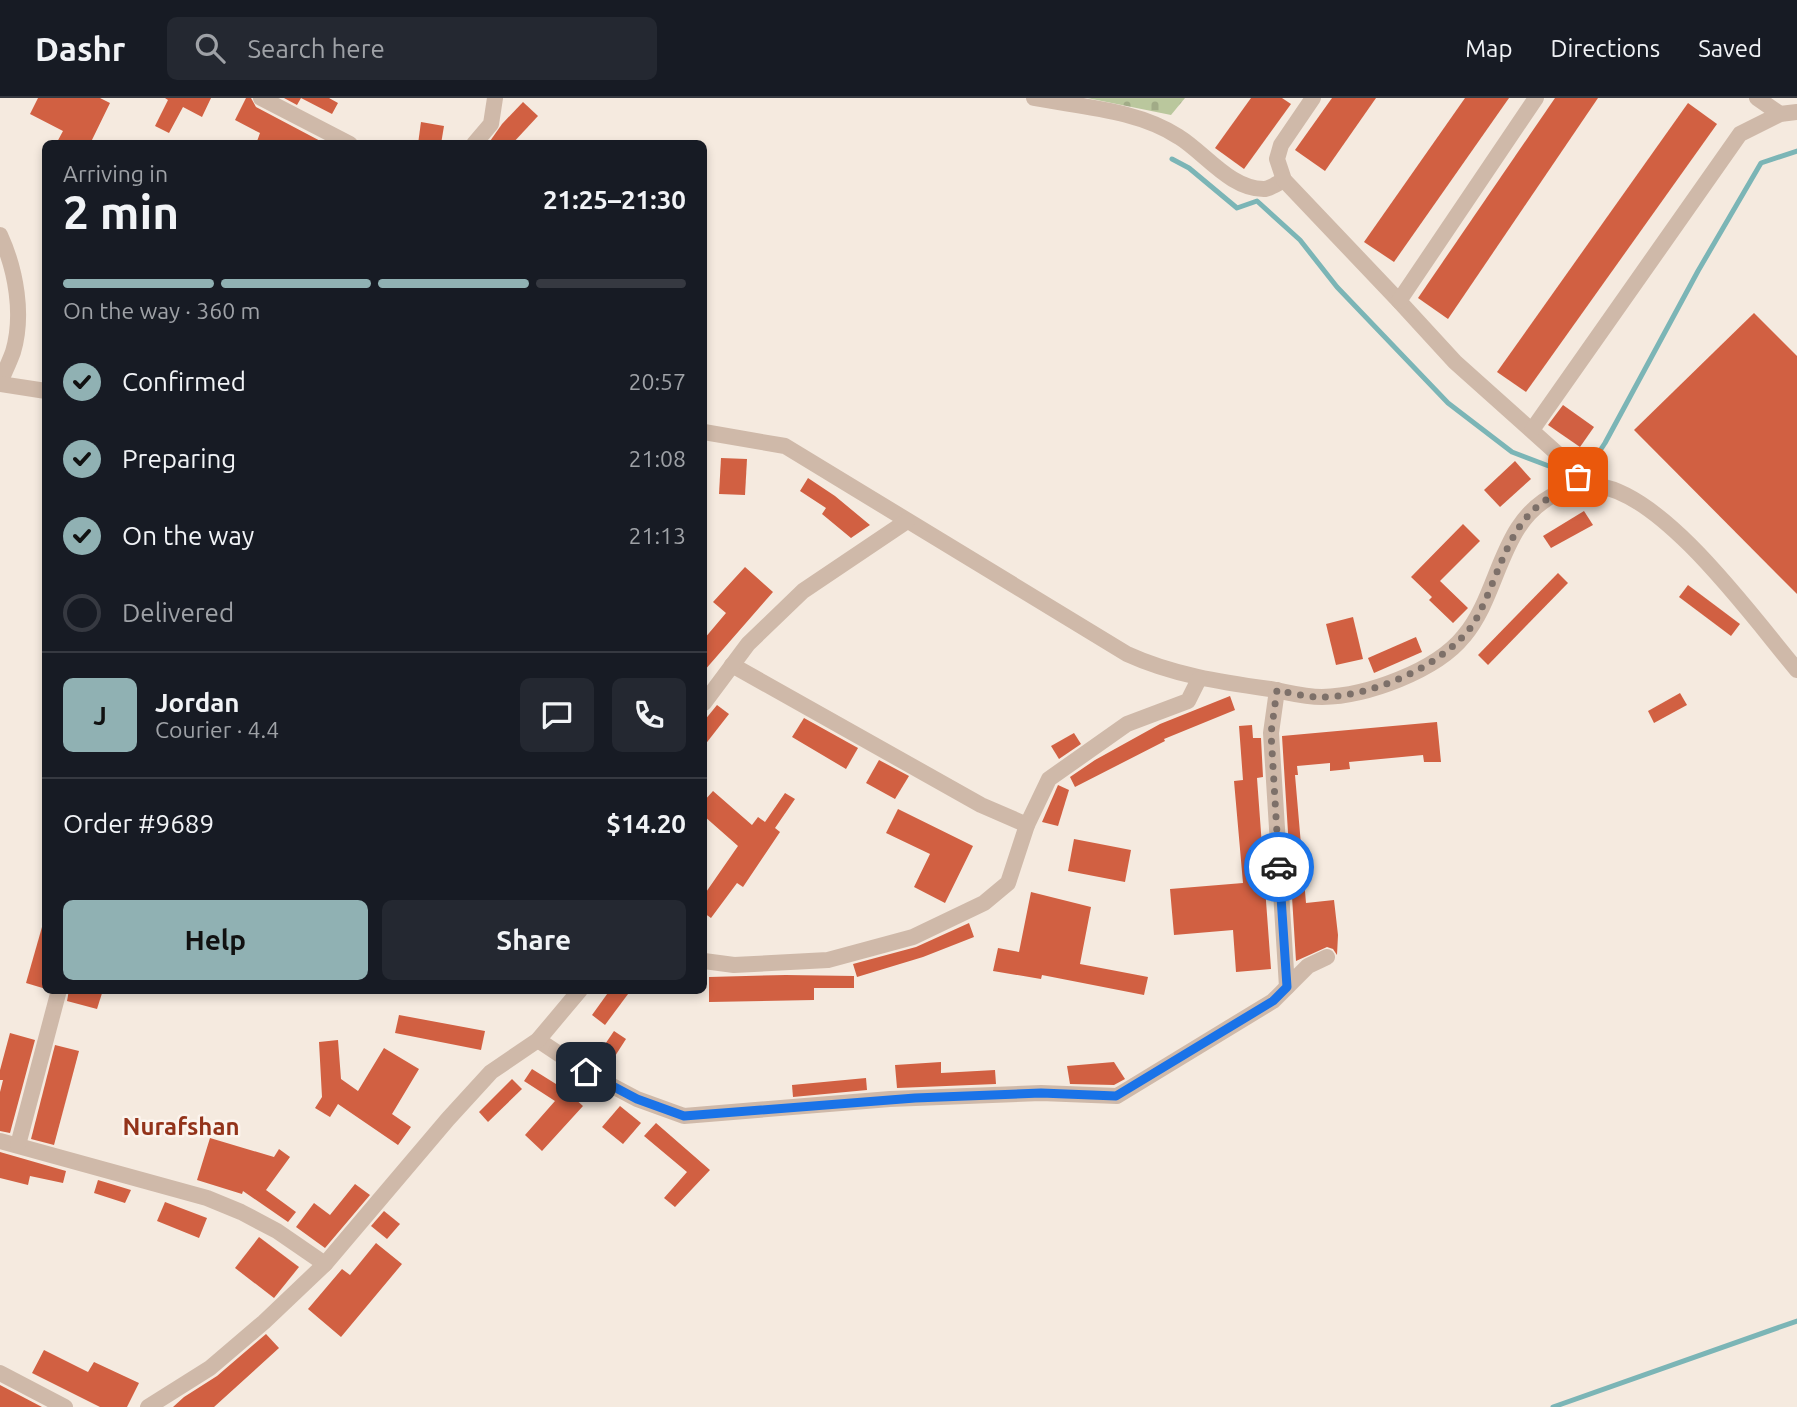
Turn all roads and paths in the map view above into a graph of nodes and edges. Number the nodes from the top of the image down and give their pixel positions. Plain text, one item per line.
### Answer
1 (261, 98) edge
2 (495, 98) edge
3 (1034, 98) edge
4 (1313, 98) edge
5 (1536, 98) edge
6 (1757, 98) edge
7 (1797, 112) edge
8 (1780, 114) junction
9 (343, 140) edge
10 (477, 140) edge
11 (1284, 180) junction
12 (0, 235) edge
13 (1399, 301) junction
14 (0, 383) edge
15 (42, 390) edge
16 (1532, 430) junction
17 (707, 433) edge
18 (1576, 476) junction
19 (907, 521) junction
20 (732, 666) junction
21 (1797, 670) edge
22 (1199, 679) junction
23 (1277, 690) junction
24 (707, 699) edge
25 (1027, 825) junction
26 (1327, 957) dead end
27 (707, 961) edge
28 (1287, 987) junction
29 (58, 994) edge
30 (577, 994) edge
31 (538, 1040) junction
32 (0, 1141) edge
33 (19, 1145) junction
34 (326, 1264) junction
35 (0, 1373) edge
36 (65, 1407) edge
37 (148, 1407) edge

1 - 9 street
2 - 10 street
3 - 11 street
4 - 11 street
5 - 13 street
6 - 8 street
7 - 8 street
8 - 16 street
11 - 13 street
12 - 14 street
13 - 16 street
14 - 15 street
16 - 18 street
17 - 19 street
18 - 21 street
18 - 23 street
19 - 20 street
19 - 22 street
20 - 24 street
20 - 25 street
22 - 23 street
22 - 25 street
23 - 28 street
25 - 27 street
26 - 28 street
28 - 31 street
29 - 33 street
30 - 31 street
31 - 34 street
32 - 33 street
33 - 34 street
34 - 37 street
35 - 36 street

